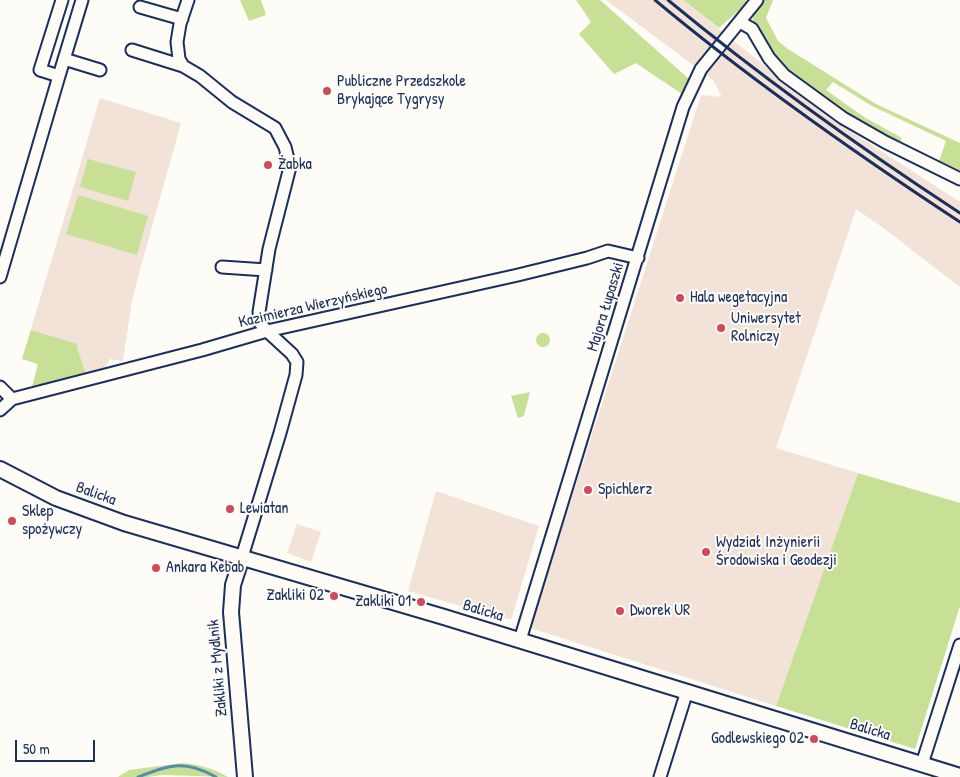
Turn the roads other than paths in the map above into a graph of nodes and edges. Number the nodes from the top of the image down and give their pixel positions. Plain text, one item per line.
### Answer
1 (62, 0) edge
2 (82, 0) edge
3 (188, 0) edge
4 (757, 0) edge
5 (140, 7) dead end
6 (182, 19) junction
7 (740, 22) junction
8 (132, 50) dead end
9 (64, 59) junction
10 (183, 66) junction
11 (100, 70) dead end
12 (59, 76) junction
13 (960, 179) edge
14 (638, 258) junction
15 (222, 267) dead end
16 (266, 270) junction
17 (0, 277) edge
18 (267, 331) junction
19 (0, 387) edge
20 (12, 399) junction
21 (0, 410) edge
22 (0, 469) edge
23 (242, 558) junction
24 (520, 640) junction
25 (960, 646) edge
26 (687, 692) junction
27 (922, 764) junction
28 (960, 776) edge
29 (245, 777) edge
30 (660, 777) edge

1 - 12 street
2 - 9 street
3 - 6 street
4 - 7 street, Majora Łupaszki
5 - 6 street
6 - 10 street
7 - 13 street
7 - 14 street, Majora Łupaszki
8 - 10 street
9 - 11 street
9 - 12 street
10 - 16 street
12 - 17 street
14 - 18 street, Kazimierza Wierzyńskiego
14 - 24 street, Majora Łupaszki
15 - 16 street
16 - 18 street
18 - 20 street, Kazimierza Wierzyńskiego
18 - 23 street
19 - 20 street
20 - 21 street, Kazimierza Wierzyńskiego
22 - 23 street, Balicka
23 - 24 street, Balicka
23 - 29 street, Zakliki z Mydlnik
24 - 26 street, Balicka
25 - 27 street
26 - 27 street, Balicka
26 - 30 street
27 - 28 street, Balicka

